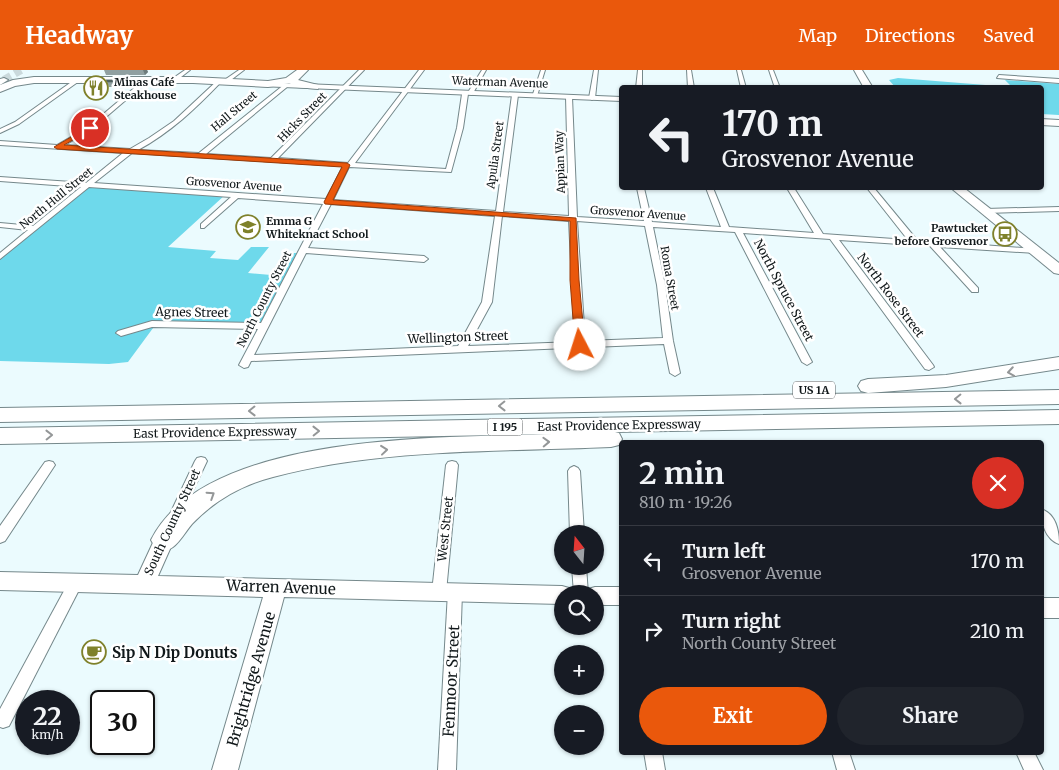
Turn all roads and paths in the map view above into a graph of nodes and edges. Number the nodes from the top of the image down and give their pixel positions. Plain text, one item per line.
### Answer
1 (188, 70) edge
2 (242, 70) edge
3 (362, 70) edge
4 (422, 70) edge
5 (484, 70) edge
6 (542, 70) edge
7 (596, 70) edge
8 (640, 70) edge
9 (689, 70) edge
10 (739, 70) edge
11 (771, 70) edge
12 (858, 70) edge
13 (299, 73) edge
14 (50, 74) edge
15 (999, 77) dead end
16 (1, 79) edge
17 (79, 79) junction
18 (146, 80) junction
19 (174, 80) junction
20 (1059, 81) edge
21 (222, 82) junction
22 (260, 84) junction
23 (639, 85) edge
24 (691, 85) edge
25 (743, 85) edge
26 (777, 85) edge
27 (867, 85) edge
28 (284, 86) junction
29 (314, 87) junction
30 (344, 88) junction
31 (406, 92) junction
32 (468, 94) junction
33 (515, 95) junction
34 (534, 96) junction
35 (570, 97) junction
36 (592, 98) junction
37 (619, 98) edge
38 (1044, 122) edge
39 (1059, 123) edge
40 (0, 131) edge
41 (0, 143) edge
42 (57, 147) junction
43 (131, 151) junction
44 (200, 156) junction
45 (273, 160) junction
46 (348, 165) junction
47 (0, 179) edge
48 (87, 186) junction
49 (641, 190) edge
50 (711, 190) edge
51 (792, 190) edge
52 (873, 190) edge
53 (960, 190) edge
54 (236, 196) junction
55 (328, 202) junction
56 (1059, 209) edge
57 (986, 211) junction
58 (498, 214) junction
59 (574, 219) junction
60 (648, 224) junction
61 (0, 226) edge
62 (204, 226) dead end
63 (35, 228) junction
64 (726, 230) junction
65 (738, 231) junction
66 (820, 236) junction
67 (833, 237) junction
68 (915, 243) junction
69 (933, 244) junction
70 (304, 250) junction
71 (1036, 252) junction
72 (0, 257) edge
73 (424, 259) dead end
74 (1059, 270) edge
75 (975, 290) dead end
76 (264, 326) junction
77 (122, 333) dead end
78 (668, 341) junction
79 (580, 345) junction
80 (461, 350) junction
81 (246, 362) joint
82 (807, 362) dead end
83 (1059, 363) edge
84 (929, 367) dead end
85 (675, 373) dead end
86 (1059, 397) edge
87 (568, 405) junction
88 (0, 410) edge
89 (60, 414) junction
90 (0, 416) edge
91 (1059, 417) edge
92 (1010, 418) junction
93 (0, 436) edge
94 (200, 461) dead end
95 (49, 465) dead end
96 (452, 465) dead end
97 (574, 471) dead end
98 (1044, 518) edge
99 (577, 525) edge
100 (0, 536) edge
101 (1059, 538) edge
102 (164, 540) junction
103 (0, 581) edge
104 (76, 582) junction
105 (144, 584) junction
106 (276, 587) junction
107 (447, 592) junction
108 (554, 595) edge
109 (604, 596) edge
110 (619, 596) edge
111 (1044, 608) edge
112 (1059, 608) edge
113 (3, 720) dead end
114 (654, 755) edge
115 (841, 755) edge
116 (1026, 755) edge
117 (225, 770) edge
118 (447, 770) edge
119 (656, 770) edge
120 (846, 770) edge
121 (1034, 770) edge

1 - 19 street
2 - 21 street, North Hull Street
3 - 30 street, Hicks Street
4 - 31 street, North County Street
5 - 32 street
6 - 34 street
7 - 36 street
8 - 23 street
9 - 24 street
10 - 25 street
11 - 26 street
12 - 27 main road
13 - 22 highway, Hall Street
13 - 29 highway
14 - 16 highway
14 - 17 highway
15 - 20 street
16 - 17 highway
17 - 18 highway, Waterman Avenue
17 - 40 street
18 - 19 highway, Waterman Avenue
18 - 42 street
19 - 21 highway, Waterman Avenue
21 - 22 highway, Waterman Avenue
21 - 43 street, North Hull Street
22 - 28 main road, Waterman Avenue
28 - 29 main road, Waterman Avenue
28 - 44 street, Hall Street
29 - 30 main road, Waterman Avenue
30 - 31 main road, Waterman Avenue
30 - 45 street, Hicks Street
31 - 32 main road, Waterman Avenue
31 - 46 street, North County Street
32 - 33 main road, Waterman Avenue
32 - 46 street
33 - 34 main road, Waterman Avenue
33 - 58 street, Apulia Street
34 - 35 main road, Waterman Avenue
35 - 36 main road, Waterman Avenue
35 - 59 street, Appian Way
36 - 37 main road, Waterman Avenue
38 - 39 main road
41 - 42 street
42 - 43 street
43 - 44 street
43 - 48 street, North Hull Street
44 - 45 street
45 - 46 street
46 - 55 street, North County Street
47 - 48 street, Grosvenor Avenue
48 - 54 street, Grosvenor Avenue
48 - 63 street, North Hull Street
49 - 60 street, Roma Street
50 - 64 street
51 - 66 street
52 - 68 street
53 - 57 main road
54 - 55 street, Grosvenor Avenue
54 - 62 street
55 - 58 street, Grosvenor Avenue
55 - 70 street, North County Street
56 - 57 street
57 - 71 main road
58 - 59 street, Grosvenor Avenue
58 - 80 street, Apulia Street
59 - 60 street, Grosvenor Avenue
59 - 79 street, Appian Way
60 - 64 street, Grosvenor Avenue
60 - 78 street, Roma Street
61 - 63 street
63 - 72 street, North Hull Street
64 - 65 street, Grosvenor Avenue
65 - 66 street, Grosvenor Avenue
65 - 82 street, North Spruce Street
66 - 67 street, Grosvenor Avenue
67 - 68 street, Grosvenor Avenue
67 - 84 street, North Rose Street
68 - 69 street, Grosvenor Avenue
69 - 71 street, Grosvenor Avenue
69 - 75 street
70 - 73 street
70 - 76 street, North County Street
71 - 74 main road
76 - 77 street, Agnes Street
76 - 81 street, North County Street
78 - 79 street, Wellington Street
78 - 85 street, Roma Street
79 - 80 street, Wellington Street
80 - 81 street, Wellington Street
83 -> 87 highway, US 1A
86 -> 87 highway, East Providence Expressway / I 195
87 -> 89 highway, East Providence Expressway / I 195
88 - 89 highway
89 - 90 highway, East Providence Expressway / I 195
91 - 92 highway, East Providence Expressway / I 195
93 -> 92 highway, East Providence Expressway / I 195
102 -> 92 highway
94 - 102 street, South County Street
95 - 100 street
96 - 107 street, West Street
97 - 99 street
98 - 101 street
102 - 105 main road, South County Street
103 - 104 main road, Warren Avenue
104 - 105 main road, Warren Avenue
104 - 113 street
105 - 106 main road, Warren Avenue
106 - 107 main road, Warren Avenue
106 - 117 main road, Brightridge Avenue
107 - 108 main road, Warren Avenue
107 - 118 street, Fenmoor Street
109 - 110 main road
111 - 112 main road
114 - 119 street
115 - 120 street
116 - 121 street

